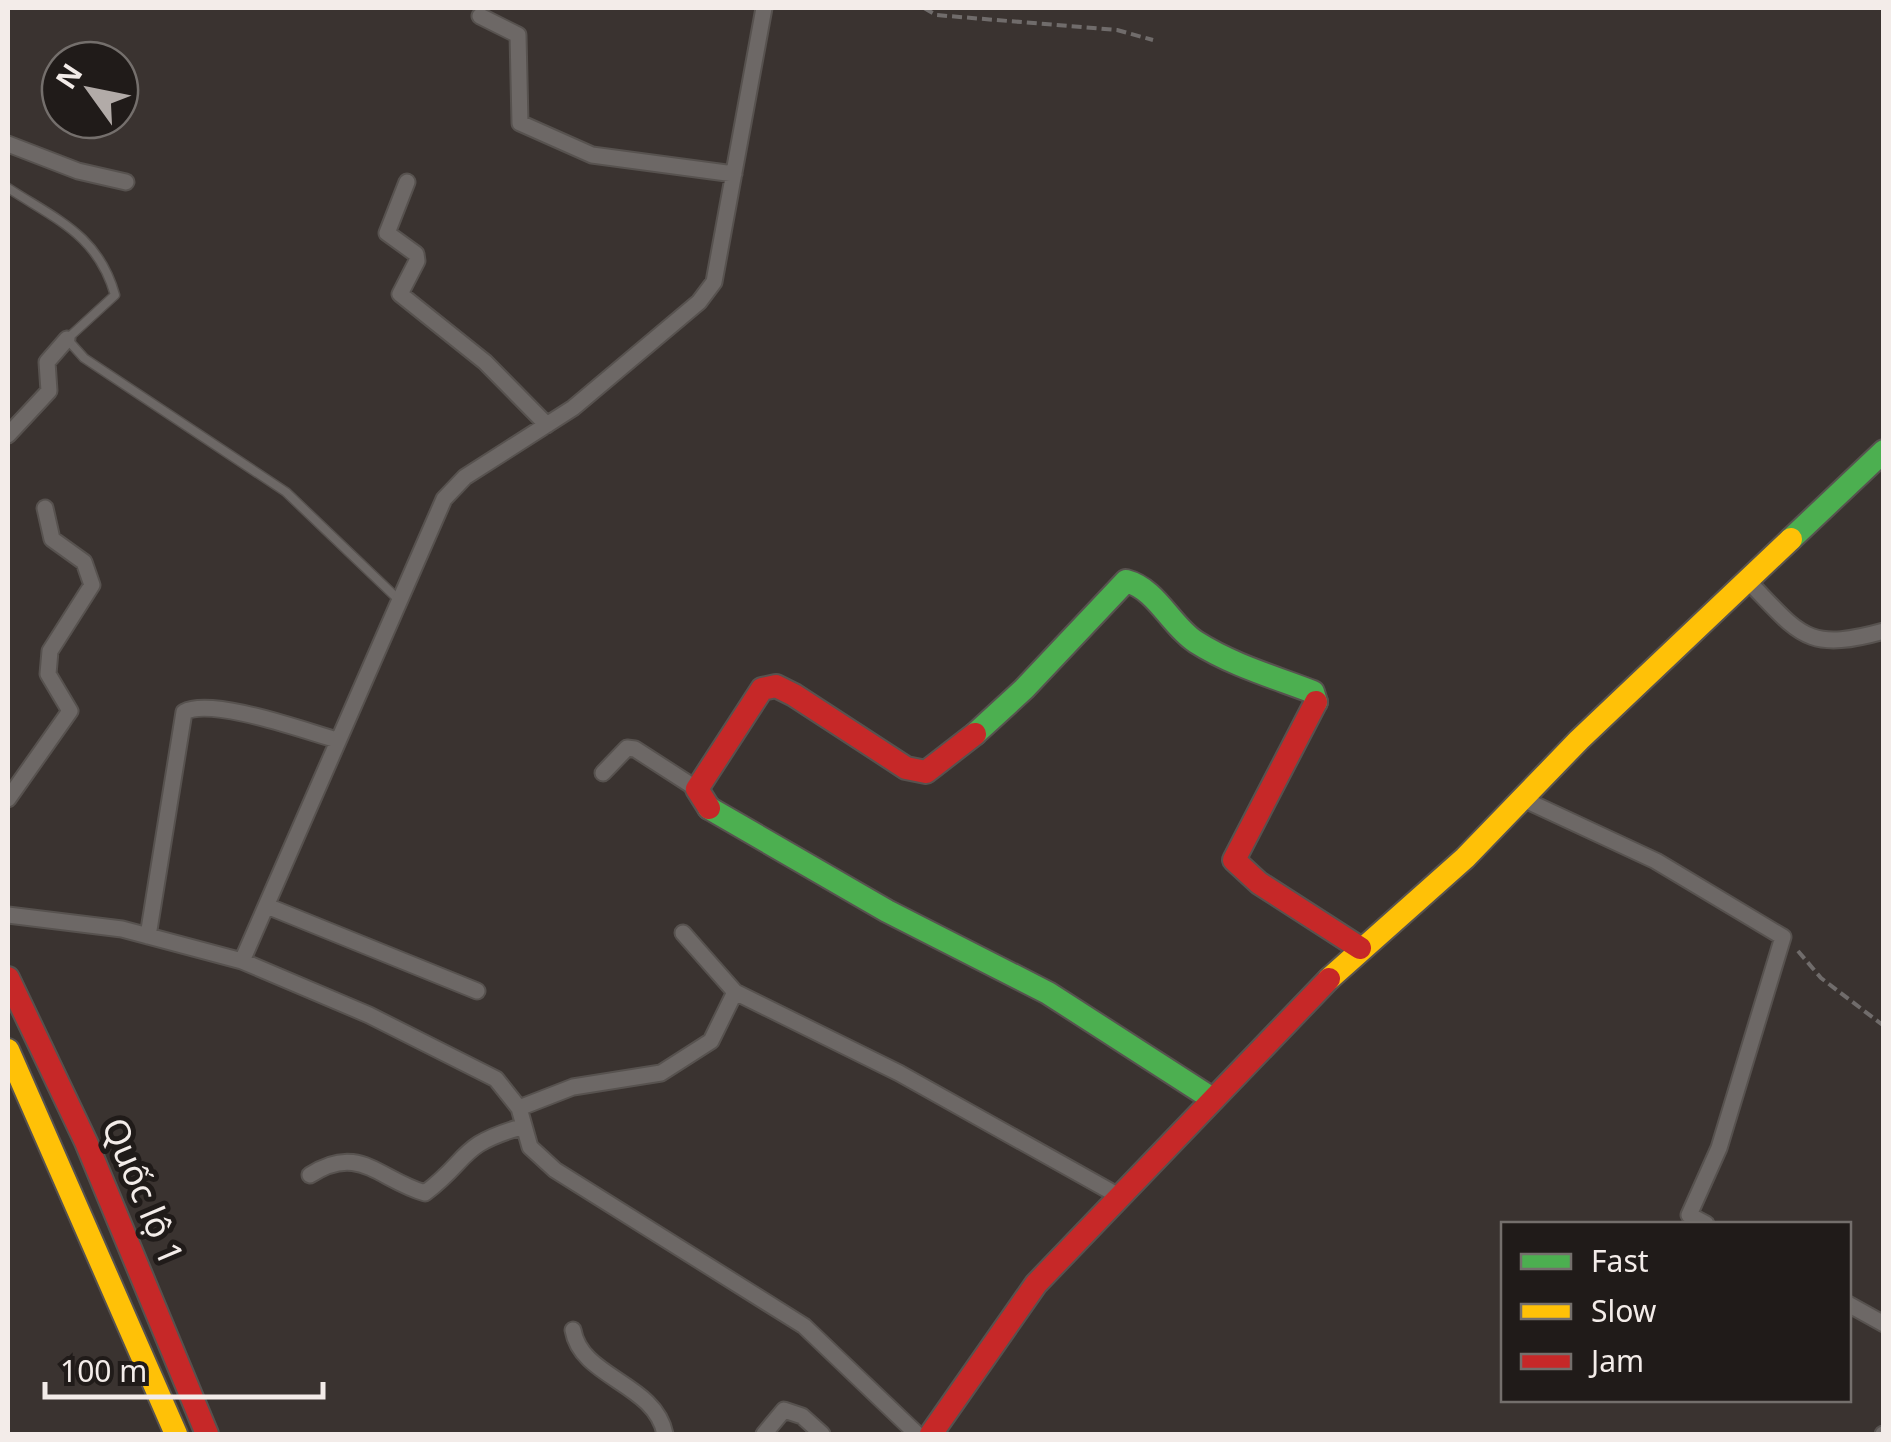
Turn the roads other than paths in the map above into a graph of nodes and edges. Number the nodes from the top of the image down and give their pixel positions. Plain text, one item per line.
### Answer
1 (764, 8) edge
2 (480, 16) dead end
3 (8, 144) edge
4 (734, 174) junction
5 (126, 182) dead end
6 (408, 182) dead end
7 (8, 188) edge
8 (66, 338) junction
9 (547, 425) junction
10 (8, 435) edge
11 (1884, 451) edge
12 (45, 508) dead end
13 (1747, 580) junction
14 (400, 601) junction
15 (1884, 632) edge
16 (338, 740) junction
17 (604, 773) dead end
18 (697, 789) junction
19 (8, 799) edge
20 (1523, 799) junction
21 (267, 906) junction
22 (8, 915) edge
23 (683, 933) dead end
24 (148, 936) junction
25 (1360, 948) junction
26 (242, 961) junction
27 (8, 978) edge
28 (477, 991) dead end
29 (735, 992) junction
30 (8, 1050) edge
31 (1211, 1098) junction
32 (519, 1108) junction
33 (521, 1127) junction
34 (310, 1175) dead end
35 (1118, 1195) junction
36 (1683, 1220) edge
37 (1851, 1306) edge
38 (1884, 1324) edge
39 (573, 1330) dead end
40 (176, 1434) edge
41 (208, 1434) edge
42 (665, 1434) edge
43 (764, 1434) edge
44 (822, 1434) edge
45 (918, 1434) edge
46 (931, 1434) edge

1 - 4 street
2 - 4 street
3 - 5 street
4 - 9 street
6 - 9 street
7 - 8 lane
8 - 10 street
8 - 14 lane
9 - 14 street
11 - 13 main road
12 - 19 street
13 - 15 street
13 - 20 main road
14 - 16 street
16 - 21 street
16 - 24 street
17 - 18 street
18 - 25 main road
18 - 31 main road
20 - 25 main road
20 - 36 street
21 - 26 street
21 - 28 street
22 - 24 street
23 - 29 street
24 - 26 street
25 - 31 main road
26 - 32 street
27 - 41 main road, Quốc lộ 1
29 - 32 street
29 - 35 street
30 - 40 main road, Quốc lộ 1
31 - 35 main road
32 - 33 street
33 - 34 street
33 - 45 street
35 - 46 main road
37 - 38 street
39 - 42 street
43 - 44 street

